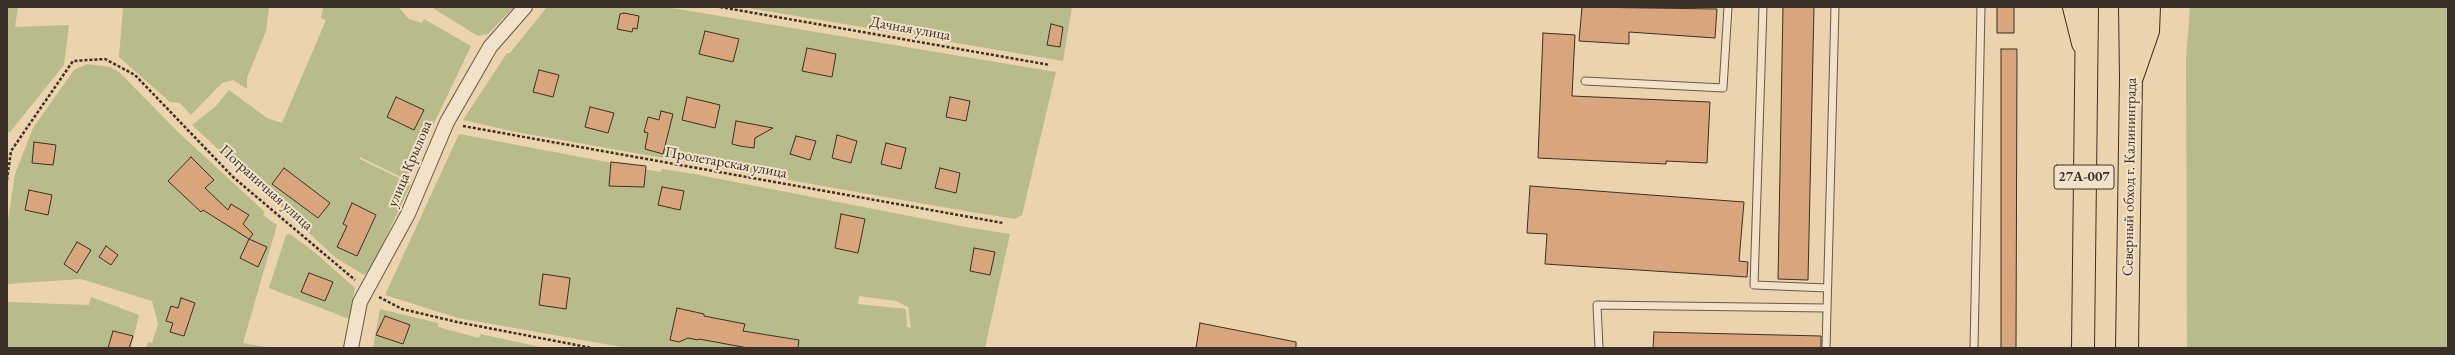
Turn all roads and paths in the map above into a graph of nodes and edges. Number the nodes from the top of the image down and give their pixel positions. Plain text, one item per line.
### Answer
1 (526, 7) edge
2 (720, 7) edge
3 (1728, 7) edge
4 (1763, 7) edge
5 (1836, 7) edge
6 (1981, 7) edge
7 (2074, 7) edge
8 (2087, 7) edge
9 (2130, 7) edge
10 (2149, 7) edge
11 (2086, 54) junction
12 (1050, 65) dead end
13 (2132, 78) junction
14 (1585, 82) dead end
15 (447, 122) junction
16 (7, 180) edge
17 (1003, 223) dead end
18 (1827, 288) junction
19 (366, 290) junction
20 (1826, 308) junction
21 (351, 348) edge
22 (592, 348) edge
23 (1599, 348) edge
24 (1826, 348) edge
25 (1974, 348) edge
26 (2083, 348) edge
27 (2127, 348) edge

1 - 15 street, улица Крылова
2 - 12 path, Дачная улица
3 - 14 lane
4 - 18 lane
5 - 18 lane
6 - 25 lane
7 - 11 main road
8 - 11 main road, 27А-007
9 - 13 main road, Северный обход г. Калининграда / 27А-007
10 - 13 main road
11 - 26 main road, 27А-007
13 - 27 main road, Северный обход г. Калининграда / 27А-007
15 - 17 path, Пролетарская улица
15 - 19 street, улица Крылова
16 - 19 path, Пограничная улица
18 - 20 lane
19 - 21 street, улица Крылова
19 - 22 path, Пограничная улица
20 - 23 lane
20 - 24 lane

